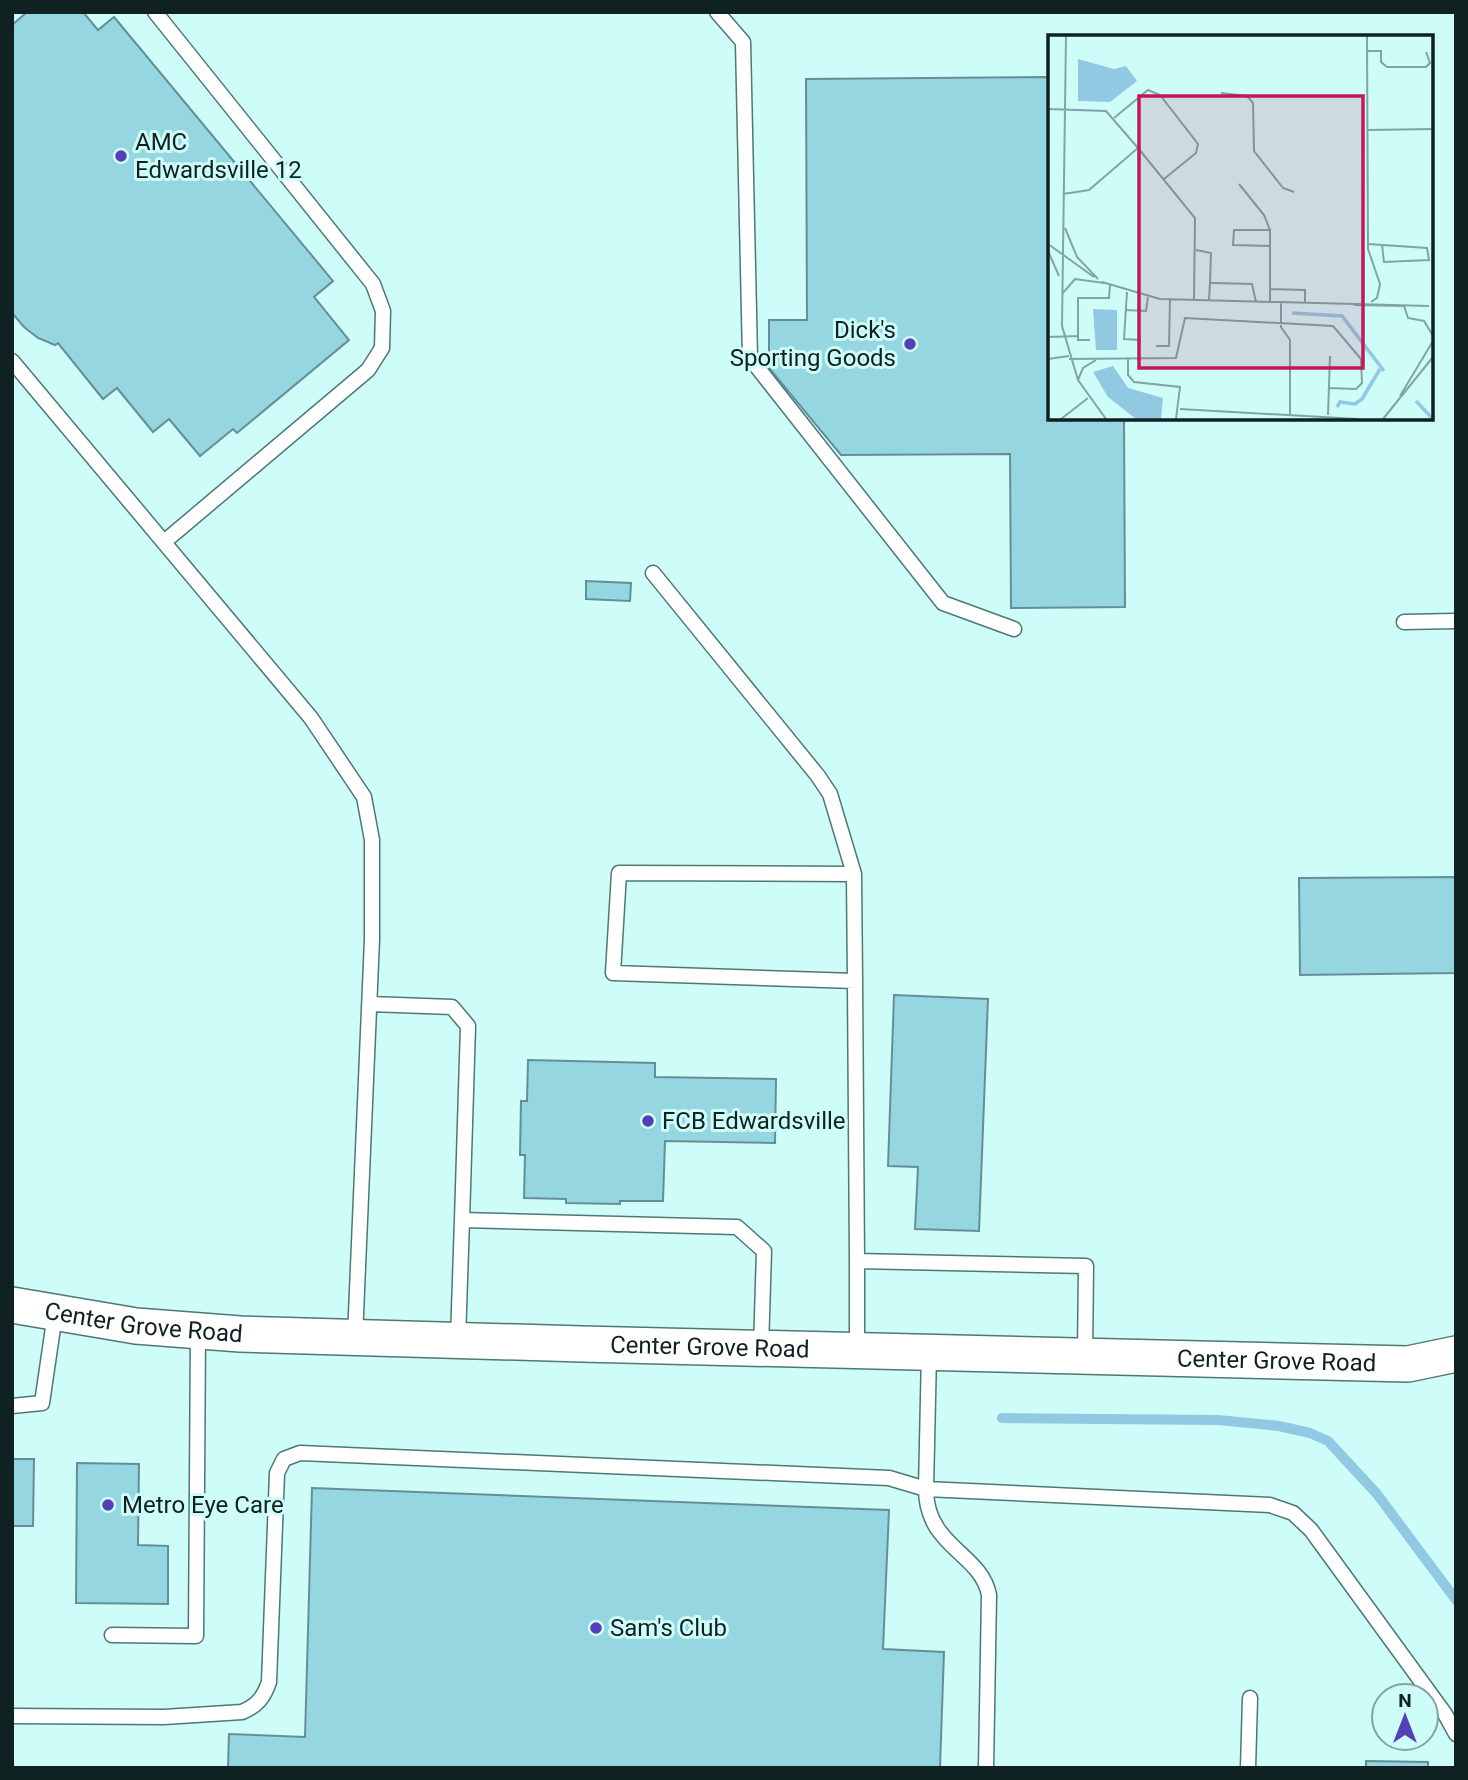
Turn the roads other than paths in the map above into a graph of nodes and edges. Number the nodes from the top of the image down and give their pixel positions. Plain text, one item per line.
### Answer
1 (155, 12) edge
2 (717, 12) edge
3 (12, 361) edge
4 (164, 542) junction
5 (653, 573) dead end
6 (1456, 621) edge
7 (1404, 622) dead end
8 (1014, 629) dead end
9 (854, 874) junction
10 (855, 981) junction
11 (370, 1004) junction
12 (462, 1220) junction
13 (857, 1261) junction
14 (12, 1305) edge
15 (55, 1314) junction
16 (198, 1331) junction
17 (355, 1337) junction
18 (458, 1340) junction
19 (761, 1348) junction
20 (857, 1351) junction
21 (929, 1353) junction
22 (1456, 1354) edge
23 (1085, 1357) junction
24 (1408, 1364) junction
25 (1456, 1380) edge
26 (12, 1406) edge
27 (926, 1489) junction
28 (111, 1635) dead end
29 (1250, 1698) dead end
30 (12, 1716) edge
31 (1456, 1734) edge
32 (986, 1768) edge
33 (1248, 1768) edge

1 - 4 lane
2 - 8 lane
3 - 4 lane
4 - 11 lane
5 - 9 lane
6 - 7 lane
9 - 10 lane
9 - 10 lane
10 - 13 lane
11 - 12 lane
11 - 17 lane
12 - 18 lane
12 - 19 lane
13 - 20 lane
13 - 23 lane
14 - 15 street, Center Grove Road
15 - 16 street, Center Grove Road
15 - 26 lane
16 - 17 street, Center Grove Road
16 - 28 lane
17 - 18 street, Center Grove Road
18 - 19 street, Center Grove Road
19 - 20 street, Center Grove Road
20 - 21 street, Center Grove Road
21 - 23 street, Center Grove Road
21 - 27 lane
22 - 24 street, Center Grove Road
23 - 24 street, Center Grove Road
24 - 25 street, Center Grove Road
27 - 30 lane
27 - 31 lane
27 - 32 lane
29 - 33 lane

